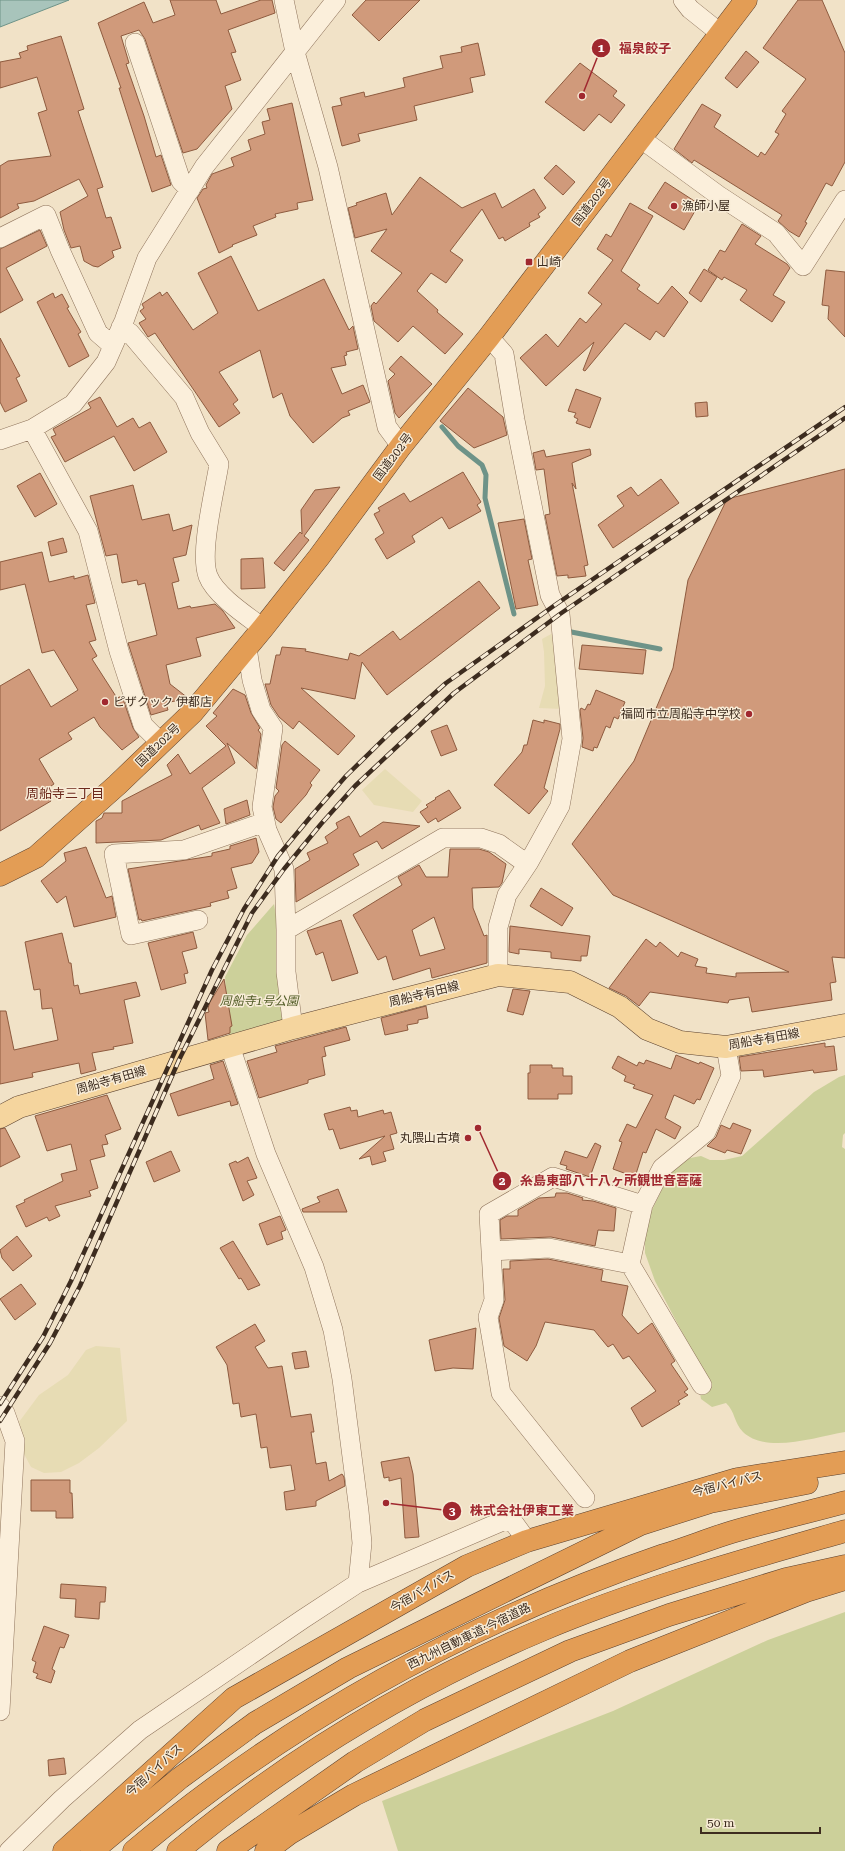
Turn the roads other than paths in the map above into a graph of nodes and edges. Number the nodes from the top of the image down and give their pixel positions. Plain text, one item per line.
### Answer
1 (284, 0) edge
2 (336, 0) edge
3 (683, 0) edge
4 (746, 0) edge
5 (720, 33) junction
6 (135, 43) dead end
7 (295, 52) junction
8 (640, 138) junction
9 (190, 190) junction
10 (845, 200) edge
11 (0, 238) edge
12 (122, 327) junction
13 (490, 337) junction
14 (113, 346) junction
15 (32, 429) junction
16 (0, 440) edge
17 (401, 446) junction
18 (263, 628) junction
19 (247, 648) junction
20 (161, 743) junction
21 (265, 822) junction
22 (527, 864) junction
23 (0, 875) edge
24 (198, 920) dead end
25 (286, 930) junction
26 (498, 975) junction
27 (845, 1025) edge
28 (293, 1028) junction
29 (230, 1046) junction
30 (726, 1047) junction
31 (0, 1117) edge
32 (642, 1205) junction
33 (492, 1251) junction
34 (630, 1264) junction
35 (702, 1385) dead end
36 (0, 1406) edge
37 (845, 1462) edge
38 (845, 1477) edge
39 (585, 1498) dead end
40 (845, 1502) edge
41 (845, 1531) edge
42 (527, 1541) junction
43 (845, 1566) edge
44 (845, 1579) edge
45 (358, 1583) junction
46 (3, 1592) edge
47 (0, 1711) edge
48 (9, 1851) edge
49 (64, 1851) edge
50 (92, 1851) edge
51 (134, 1851) edge
52 (178, 1851) edge
53 (228, 1851) edge
54 (266, 1851) edge

1 - 7 street
2 - 7 street
3 - 5 street
4 - 5 highway, 国道202号
5 - 8 highway, 国道202号
6 - 9 street
7 - 9 street
7 - 17 street
8 - 10 street
8 - 13 highway, 国道202号
9 - 12 street
11 - 14 street
12 - 14 street
12 - 18 street
13 - 17 highway, 国道202号
13 - 22 street
14 - 15 street
15 - 16 street
15 - 20 street
17 - 18 highway, 国道202号
18 - 19 highway, 国道202号
19 - 20 highway, 国道202号
19 - 21 street
20 - 23 highway, 国道202号
21 - 24 street
21 - 25 street
22 - 25 street
22 - 26 street
25 - 28 street
26 - 28 main road, 周船寺有田線
26 - 30 main road, 周船寺有田線
27 - 30 main road, 周船寺有田線
28 - 29 main road, 周船寺有田線
29 - 31 main road, 周船寺有田線
29 - 45 street
30 - 32 street
32 - 33 street
32 - 34 street
33 - 34 street
33 - 39 street
34 - 35 street
36 - 46 street
37 - 42 highway, 今宿バイパス
38 - 50 highway
40 - 51 highway, 西九州自動車道;今宿道路
41 - 52 highway, 西九州自動車道;今宿道路
42 - 45 street
42 - 49 highway, 今宿バイパス
43 - 53 highway
44 - 54 highway
45 - 48 street
46 - 47 street

